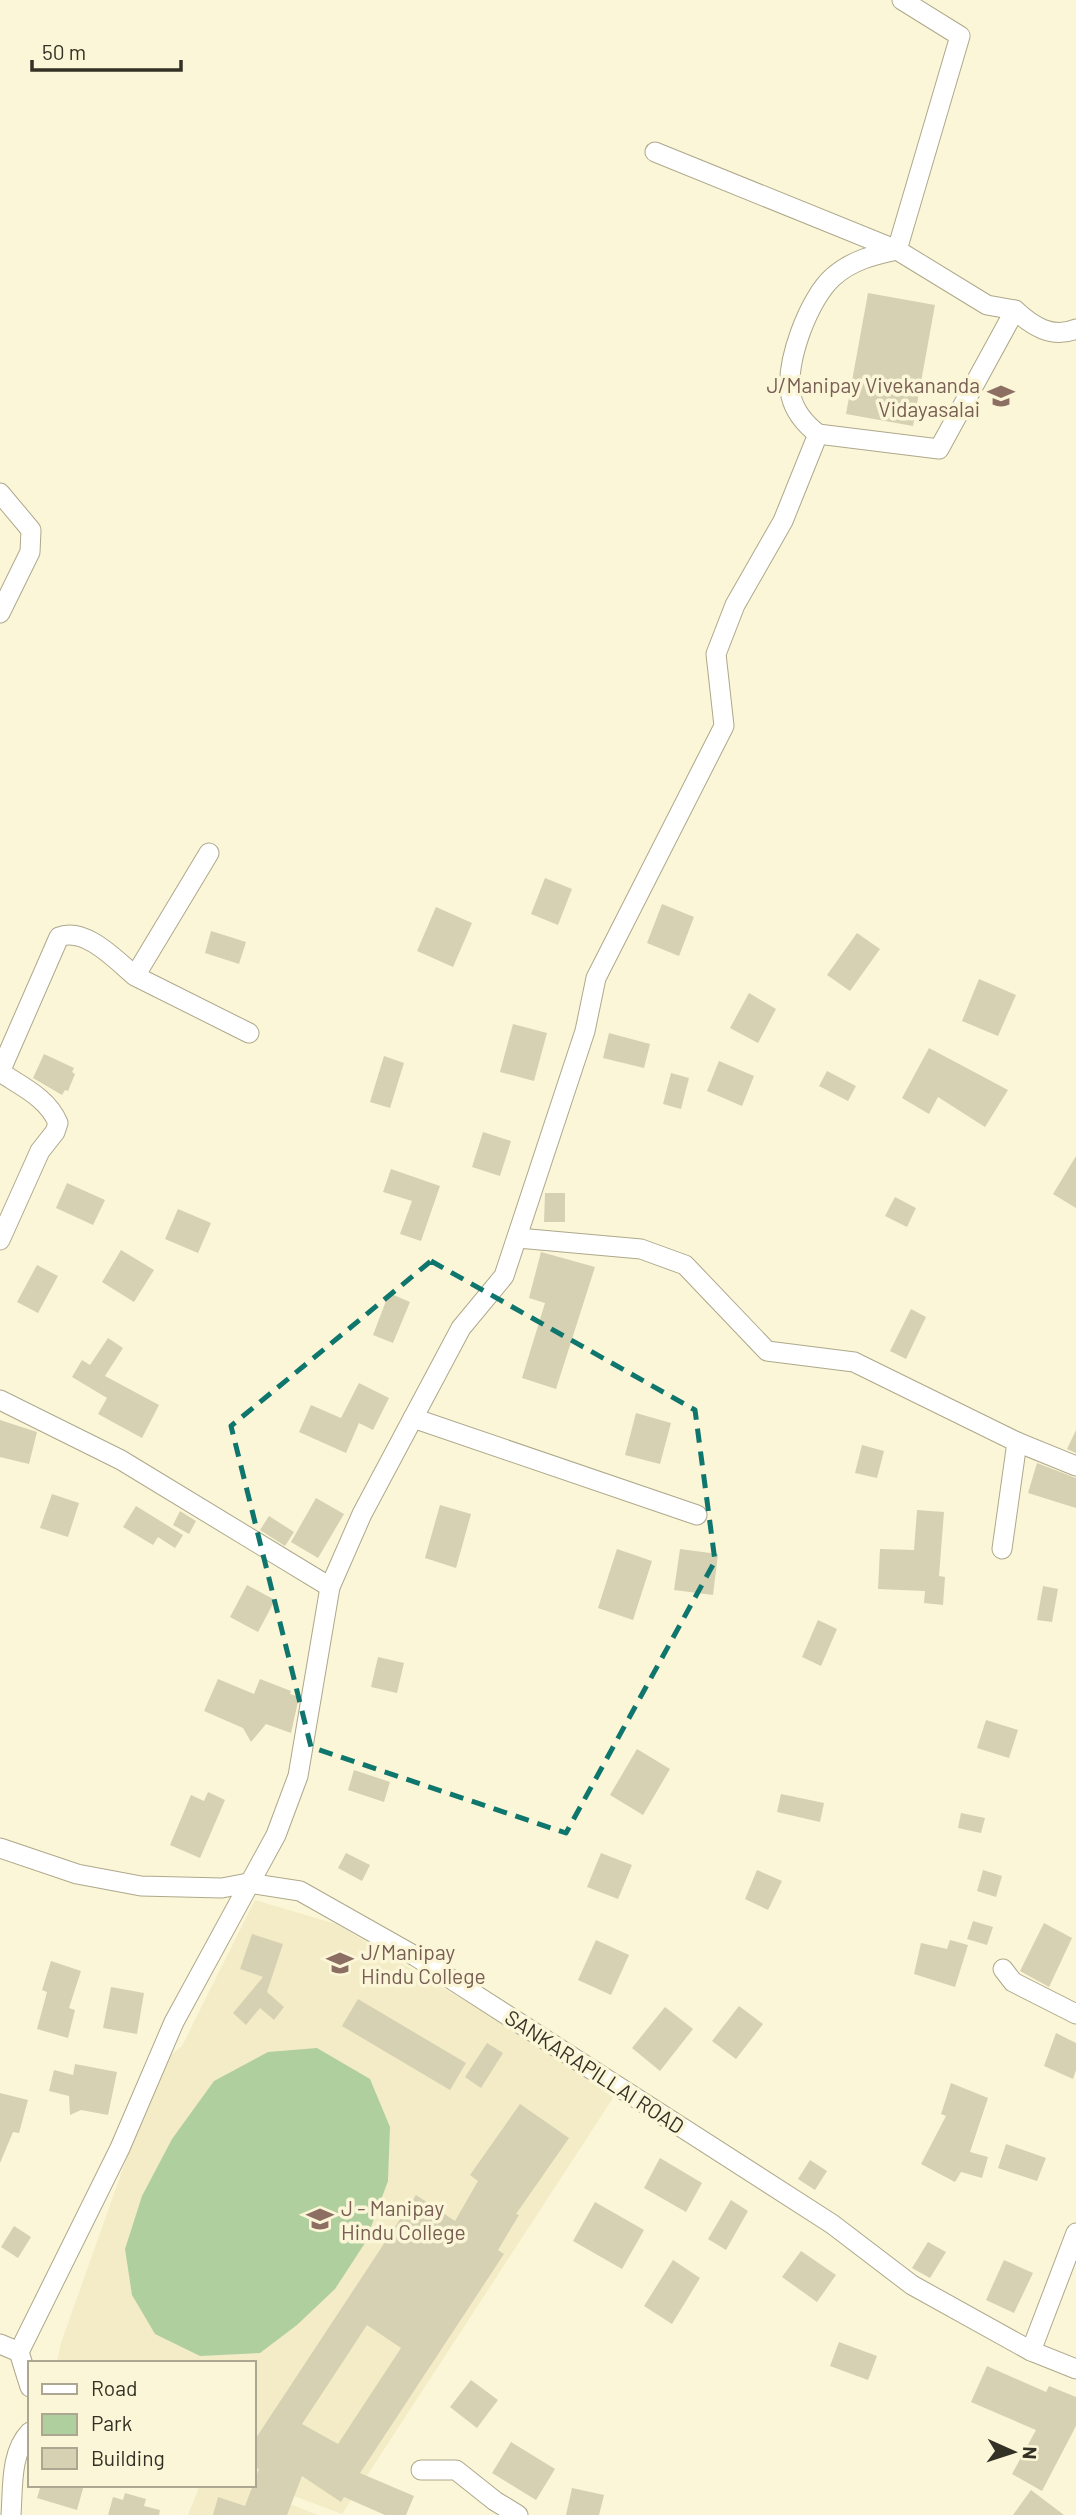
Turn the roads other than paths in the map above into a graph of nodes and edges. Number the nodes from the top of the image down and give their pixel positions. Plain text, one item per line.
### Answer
1 (902, 0) edge
2 (655, 152) dead end
3 (897, 250) junction
4 (1015, 310) junction
5 (1076, 329) edge
6 (818, 434) junction
7 (0, 493) edge
8 (0, 613) edge
9 (209, 853) dead end
10 (135, 976) junction
11 (249, 1033) dead end
12 (0, 1072) edge
13 (519, 1238) junction
14 (0, 1240) edge
15 (0, 1400) edge
16 (413, 1418) junction
17 (1017, 1441) junction
18 (1076, 1466) edge
19 (697, 1515) dead end
20 (1002, 1549) dead end
21 (330, 1587) junction
22 (0, 1848) edge
23 (248, 1883) junction
24 (1003, 1969) dead end
25 (1076, 2014) edge
26 (1076, 2233) edge
27 (0, 2344) edge
28 (1031, 2351) junction
29 (19, 2352) junction
30 (1076, 2370) edge
31 (28, 2381) edge
32 (28, 2436) edge
33 (421, 2470) dead end
34 (11, 2515) edge
35 (518, 2515) edge

1 - 3 street
2 - 3 street
3 - 4 street
3 - 6 street
4 - 5 street
4 - 6 street
6 - 13 street
7 - 8 street
9 - 10 street
10 - 11 street
10 - 12 street
12 - 14 street
13 - 16 street
13 - 17 street
15 - 21 street
16 - 19 street
16 - 21 street
17 - 18 street
17 - 20 street
21 - 23 street
22 - 23 street, SANKARAPILLAI ROAD
23 - 28 street, SANKARAPILLAI ROAD
23 - 29 street
24 - 25 street
26 - 28 street
27 - 29 street
28 - 30 street, SANKARAPILLAI ROAD
29 - 31 street
32 - 34 street
33 - 35 street

